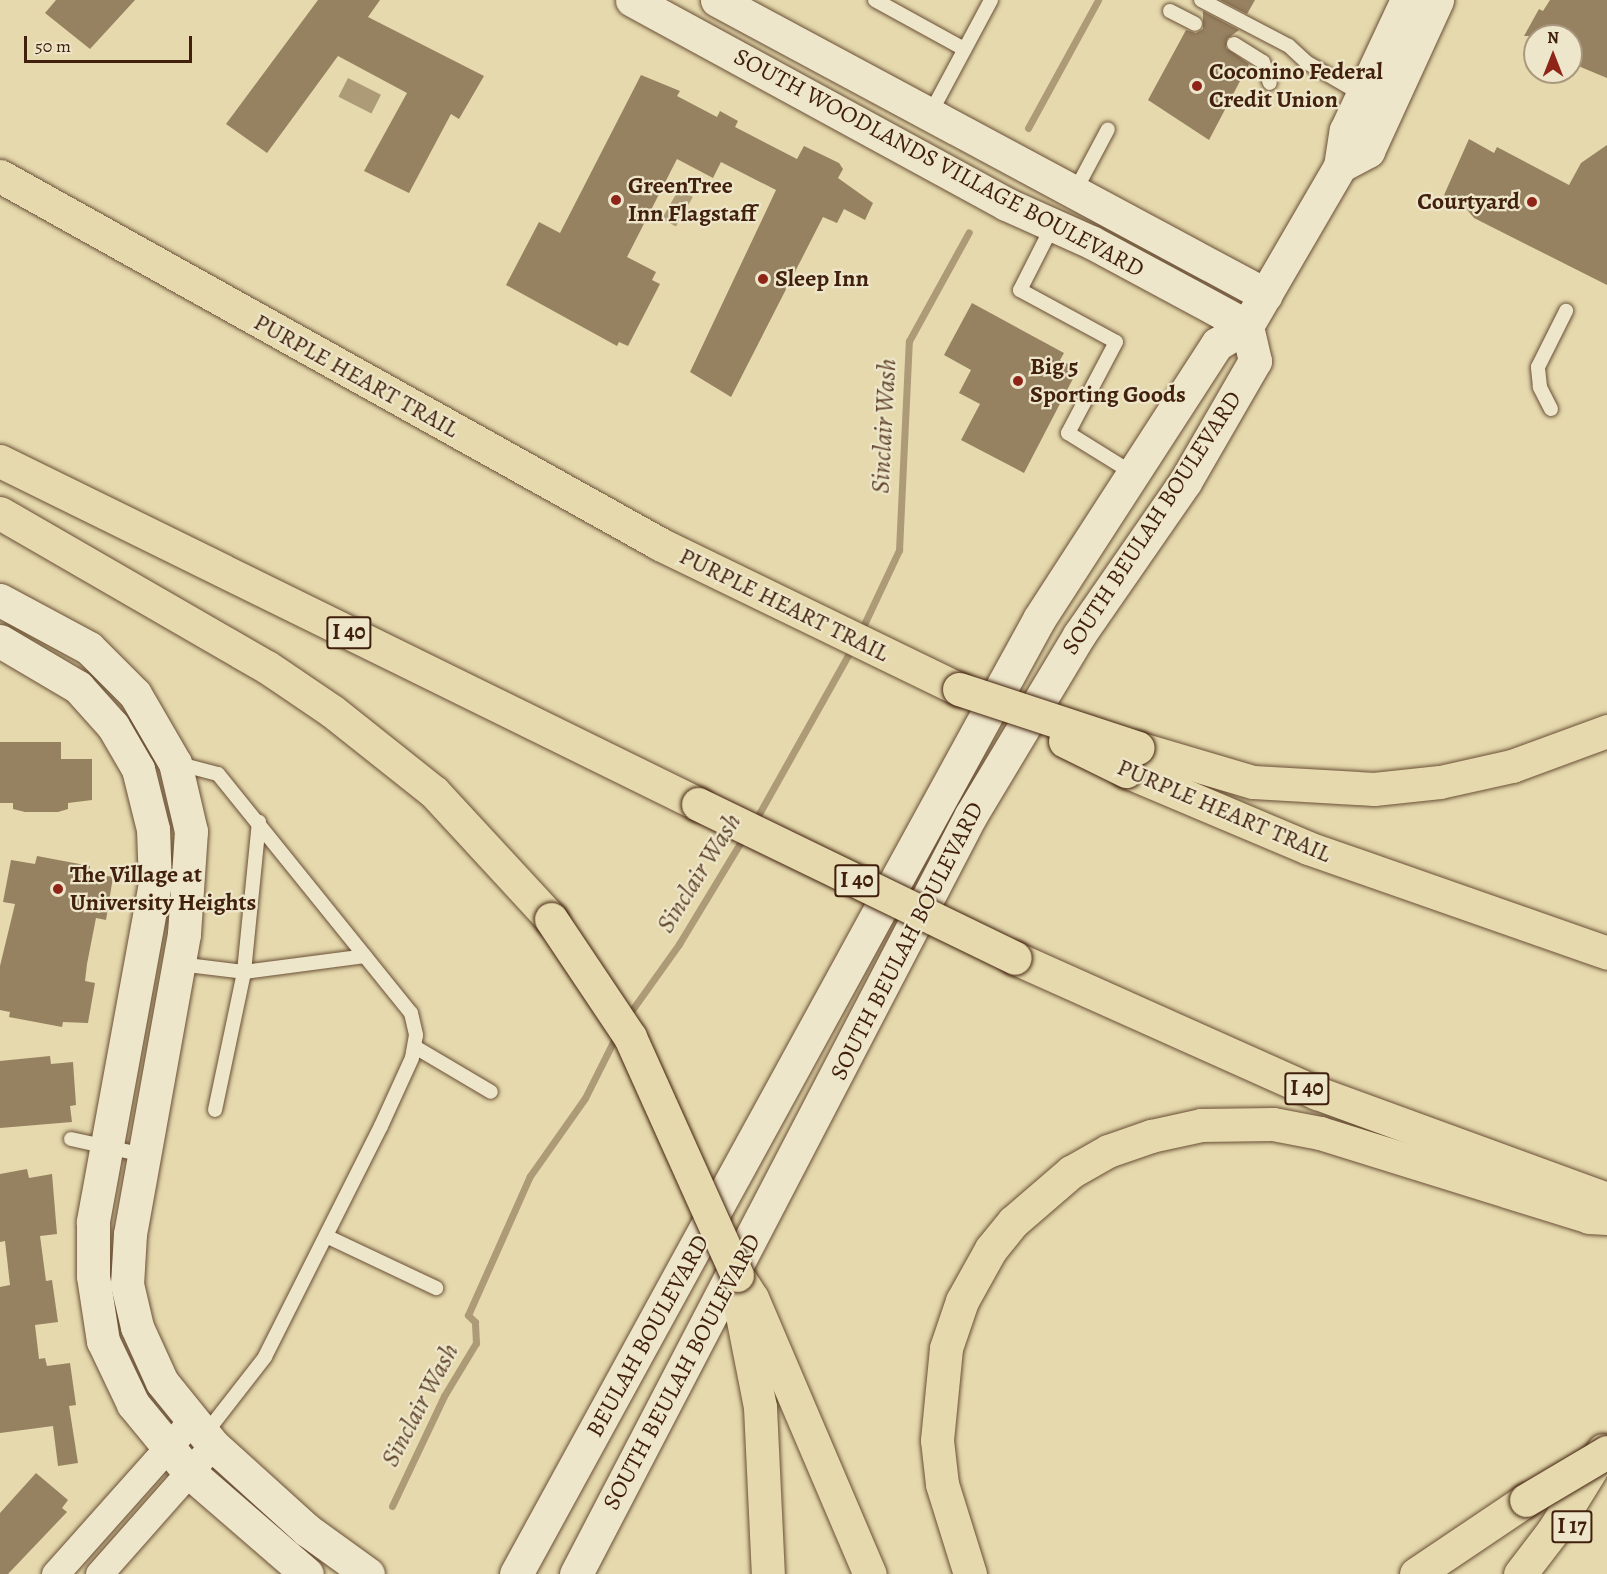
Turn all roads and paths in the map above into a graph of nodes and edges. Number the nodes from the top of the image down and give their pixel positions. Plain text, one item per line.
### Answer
1 (632, 0) edge
2 (717, 0) edge
3 (875, 0) edge
4 (991, 0) edge
5 (1202, 0) edge
6 (1407, 0) edge
7 (1437, 0) edge
8 (1216, 3) edge
9 (1170, 11) dead end
10 (1195, 24) dead end
11 (1234, 44) dead end
12 (964, 49) junction
13 (1270, 83) dead end
14 (1363, 95) junction
15 (930, 114) junction
16 (1108, 129) dead end
17 (917, 155) junction
18 (1340, 166) junction
19 (0, 176) edge
20 (1074, 193) junction
21 (1053, 225) junction
22 (1266, 295) junction
23 (1566, 311) dead end
24 (1247, 326) junction
25 (1551, 409) dead end
26 (0, 461) edge
27 (1134, 474) junction
28 (0, 513) edge
29 (0, 600) edge
30 (0, 641) edge
31 (1607, 731) edge
32 (1132, 760) junction
33 (175, 763) junction
34 (259, 822) junction
35 (1607, 953) edge
36 (365, 956) junction
37 (178, 964) junction
38 (244, 972) junction
39 (415, 1047) junction
40 (491, 1092) dead end
41 (780, 1097) joint
42 (215, 1110) dead end
43 (71, 1138) dead end
44 (107, 1147) junction
45 (144, 1155) junction
46 (1607, 1199) edge
47 (1607, 1218) edge
48 (326, 1236) junction
49 (737, 1275) junction
50 (436, 1288) dead end
51 (204, 1433) junction
52 (1607, 1443) edge
53 (166, 1445) junction
54 (1607, 1452) edge
55 (188, 1471) junction
56 (1607, 1478) edge
57 (55, 1574) edge
58 (99, 1574) edge
59 (307, 1574) edge
60 (369, 1574) edge
61 (516, 1574) edge
62 (576, 1574) edge
63 (768, 1574) edge
64 (870, 1574) edge
65 (970, 1574) edge
66 (1416, 1574) edge
67 (1520, 1574) edge
68 (1537, 1574) edge

1 - 17 street, SOUTH WOODLANDS VILLAGE BOULEVARD
2 - 15 street, SOUTH WOODLANDS VILLAGE BOULEVARD
3 - 12 lane
4 - 12 lane
5 - 8 lane
6 - 14 street, SOUTH BEULAH BOULEVARD
7 - 18 street
8 - 14 lane
9 - 10 lane
11 - 13 lane
12 - 15 lane
14 - 18 street, SOUTH BEULAH BOULEVARD
15 - 17 street
15 - 20 street, SOUTH WOODLANDS VILLAGE BOULEVARD
16 - 20 lane
17 - 21 street, SOUTH WOODLANDS VILLAGE BOULEVARD
18 - 22 street, SOUTH BEULAH BOULEVARD
19 - 32 highway, PURPLE HEART TRAIL, bridge
20 - 22 street, SOUTH WOODLANDS VILLAGE BOULEVARD
21 - 24 street, SOUTH WOODLANDS VILLAGE BOULEVARD
21 - 27 lane
22 - 24 street, SOUTH BEULAH BOULEVARD
23 - 25 lane
24 - 27 street, SOUTH BEULAH BOULEVARD
24 - 62 street, SOUTH BEULAH BOULEVARD
26 - 46 highway, I 40, bridge
27 - 41 street, SOUTH BEULAH BOULEVARD
28 - 49 highway, bridge
29 - 33 street
30 - 44 street
31 - 32 highway
32 - 35 highway, PURPLE HEART TRAIL
33 - 34 lane
33 - 37 street
34 - 36 lane
34 - 38 lane
36 - 38 lane
36 - 39 lane
37 - 38 lane
37 - 45 street
38 - 42 lane
39 - 40 lane
39 - 48 lane
41 - 61 street, BEULAH BOULEVARD
43 - 44 lane
44 - 45 lane
44 - 53 street
45 - 51 street
47 - 65 highway
48 - 50 lane
48 - 51 lane
49 - 63 highway
49 - 64 highway
51 - 53 street
51 - 55 street
51 - 60 street
52 - 67 highway
53 - 55 street
53 - 57 street
54 - 66 highway, bridge
55 - 58 street
55 - 59 street
56 - 68 highway, I 17

